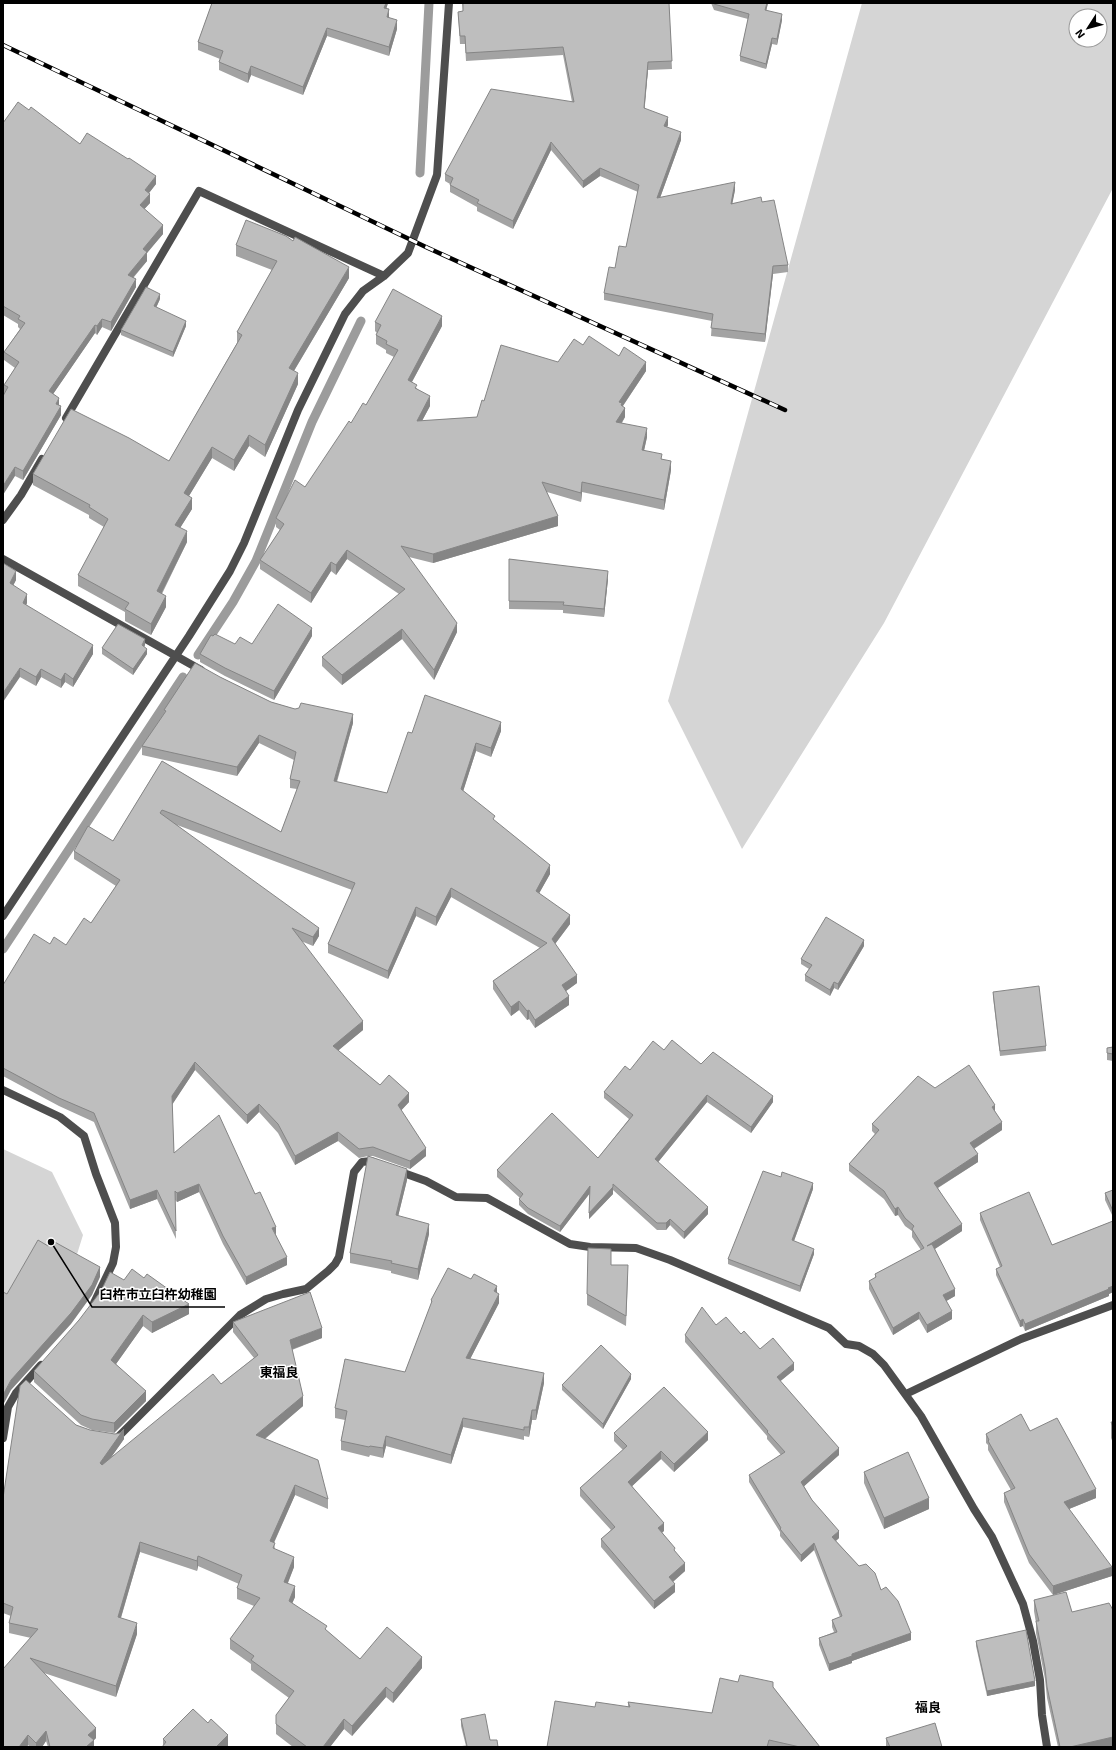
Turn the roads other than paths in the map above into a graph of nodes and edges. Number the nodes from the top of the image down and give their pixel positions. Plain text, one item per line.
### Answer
1 (448, 3) edge
2 (384, 276) junction
3 (61, 426) edge
4 (45, 454) edge
5 (3, 520) edge
6 (3, 559) edge
7 (176, 654) junction
8 (209, 674) edge
9 (3, 916) edge
10 (3, 1090) edge
11 (1113, 1305) edge
12 (88, 1309) edge
13 (46, 1360) edge
14 (906, 1394) junction
15 (3, 1438) edge
16 (110, 1438) edge
17 (1047, 1747) edge

1 - 2 street
2 - 3 street
2 - 7 street
4 - 5 street
6 - 7 street
7 - 8 street
7 - 9 street
10 - 12 street
11 - 14 street
13 - 15 street
14 - 16 street
14 - 17 street

